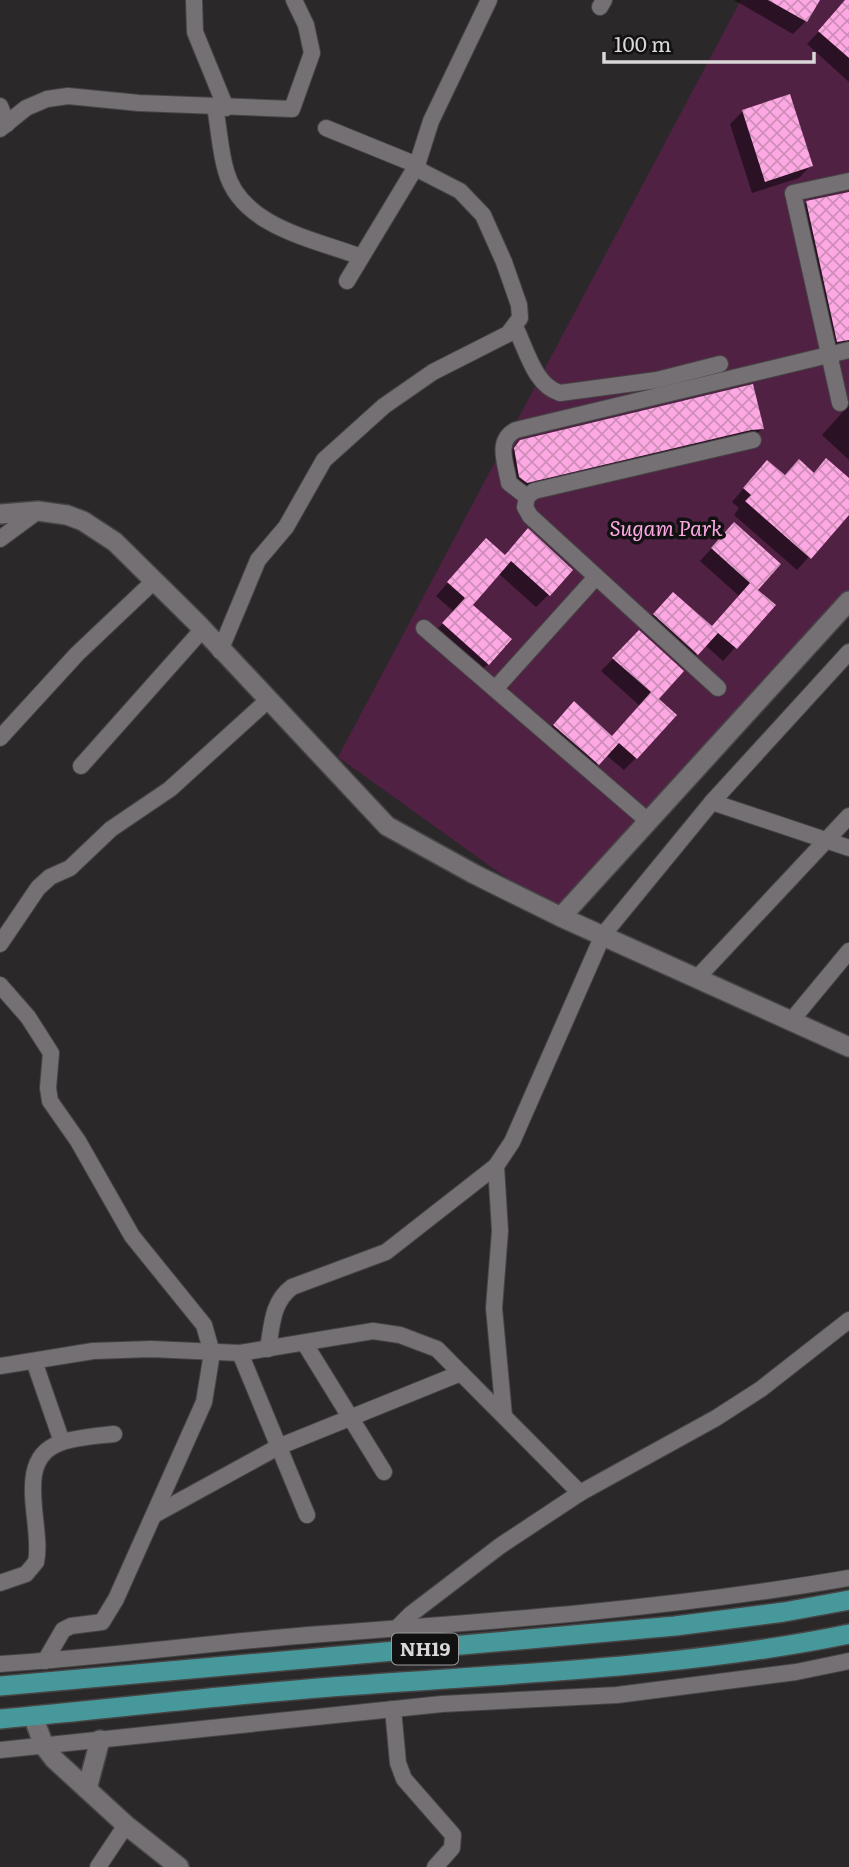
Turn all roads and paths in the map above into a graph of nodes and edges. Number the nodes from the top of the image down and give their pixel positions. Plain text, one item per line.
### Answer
1 (194, 0) edge
2 (294, 0) edge
3 (489, 0) edge
4 (0, 106) edge
5 (221, 108) junction
6 (4, 126) edge
7 (326, 128) dead end
8 (417, 165) junction
9 (849, 181) edge
10 (361, 257) junction
11 (347, 281) dead end
12 (515, 327) junction
13 (849, 350) edge
14 (829, 355) junction
15 (720, 364) dead end
16 (840, 403) dead end
17 (753, 440) dead end
18 (527, 497) junction
19 (38, 512) junction
20 (0, 514) edge
21 (0, 538) edge
22 (596, 577) junction
23 (153, 582) junction
24 (849, 601) edge
25 (424, 628) dead end
26 (202, 630) junction
27 (220, 651) junction
28 (849, 652) edge
29 (718, 688) dead end
30 (495, 689) junction
31 (267, 701) junction
32 (0, 738) edge
33 (81, 766) dead end
34 (712, 802) junction
35 (849, 816) edge
36 (648, 821) junction
37 (826, 839) junction
38 (849, 848) edge
39 (561, 917) junction
40 (603, 935) junction
41 (0, 944) edge
42 (849, 951) edge
43 (697, 978) junction
44 (0, 985) edge
45 (791, 1021) junction
46 (849, 1047) edge
47 (496, 1166) junction
48 (849, 1320) edge
49 (304, 1345) junction
50 (268, 1349) junction
51 (212, 1353) junction
52 (240, 1353) junction
53 (34, 1361) junction
54 (0, 1366) edge
55 (461, 1373) junction
56 (504, 1416) junction
57 (349, 1417) junction
58 (114, 1434) dead end
59 (62, 1442) junction
60 (278, 1447) junction
61 (384, 1472) dead end
62 (580, 1493) junction
63 (154, 1515) junction
64 (307, 1516) dead end
65 (849, 1578) edge
66 (0, 1583) edge
67 (849, 1600) edge
68 (395, 1630) junction
69 (849, 1634) edge
70 (45, 1661) junction
71 (849, 1661) edge
72 (0, 1664) edge
73 (0, 1686) edge
74 (393, 1709) junction
75 (33, 1716) junction
76 (0, 1719) edge
77 (100, 1740) junction
78 (44, 1746) junction
79 (0, 1750) edge
80 (87, 1789) junction
81 (126, 1825) junction
82 (98, 1867) edge
83 (178, 1867) edge
84 (435, 1867) edge

1 - 5 street
2 - 5 street
3 - 8 street
4 - 6 street
5 - 6 street
5 - 10 street
7 - 8 street
8 - 10 street
8 - 12 street
9 - 14 street
10 - 11 street
12 - 15 street
12 - 27 street
13 - 14 street
14 - 16 street
14 - 18 street
17 - 18 street
18 - 22 street
19 - 20 street
19 - 21 street
19 - 23 street
22 - 29 street
22 - 30 street
23 - 26 street
23 - 32 street
24 - 36 street
25 - 30 street
26 - 27 street
26 - 33 street
27 - 31 street
28 - 34 street
30 - 36 street
31 - 39 street
31 - 41 street
34 - 37 street
34 - 40 street
35 - 37 street
36 - 39 street
37 - 38 street
37 - 43 street
39 - 40 street
40 - 43 street
40 - 47 street
42 - 45 street
43 - 45 street
44 - 51 street
45 - 46 street
47 - 50 street
47 - 56 street
48 - 62 street
49 - 50 street
49 - 55 street
49 - 57 street
50 - 52 street
51 - 52 street
51 - 53 street
51 - 63 street
52 - 60 street
53 - 54 street
53 - 59 street
55 - 56 street
55 - 57 street
56 - 62 street
57 - 60 street
57 - 61 street
58 - 59 street
59 - 66 street
60 - 63 street
60 - 64 street
62 - 68 street
63 - 70 street
65 - 68 street
67 - 73 highway, NH19
68 - 70 street
69 - 75 highway, NH19
70 - 72 street
71 - 74 street
74 - 77 street
74 - 84 street
75 - 76 highway, NH19
75 - 78 street
77 - 78 street
77 - 80 street
78 - 79 street
78 - 80 street
80 - 81 street
81 - 82 street
81 - 83 street

